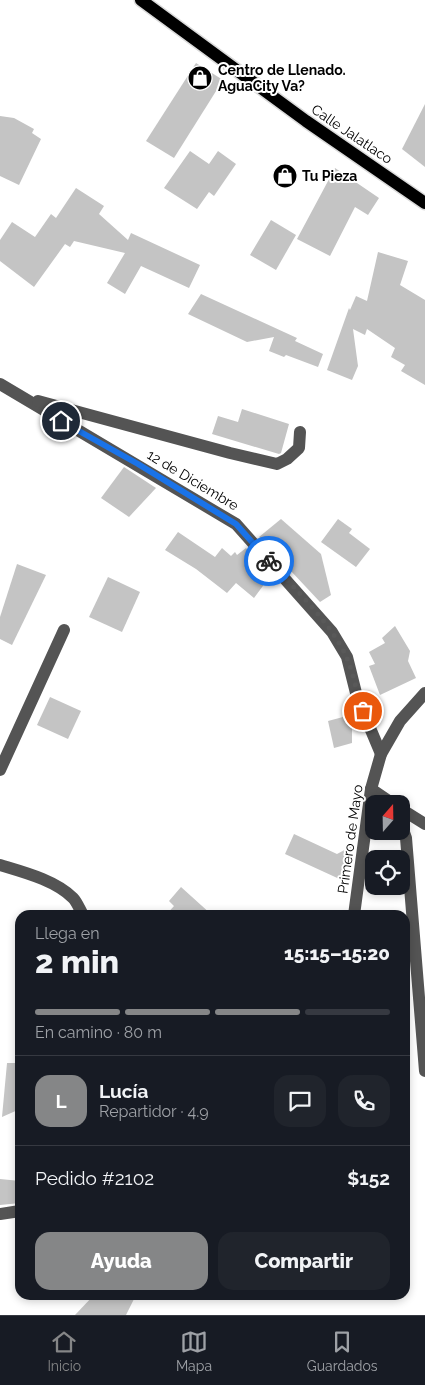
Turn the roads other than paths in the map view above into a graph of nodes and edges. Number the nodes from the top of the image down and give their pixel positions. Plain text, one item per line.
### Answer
1 (142, 0) edge
2 (425, 202) edge
3 (0, 384) edge
4 (19, 395) junction
5 (300, 432) dead end
6 (64, 630) dead end
7 (425, 693) edge
8 (381, 754) junction
9 (0, 770) edge
10 (371, 789) junction
11 (380, 795) edge
12 (410, 815) edge
13 (425, 824) edge
14 (406, 840) edge
15 (0, 865) edge
16 (80, 910) edge
17 (355, 910) edge
18 (425, 1071) edge
19 (15, 1212) edge
20 (0, 1214) edge

1 - 2 main road, Calle Jalatlaco
3 - 4 street, 12 de Diciembre
4 - 5 street
4 - 8 street, 12 de Diciembre
6 - 9 street
7 - 8 street, Primero de Mayo
8 - 10 street, Primero de Mayo
10 - 11 street
10 - 17 street, Primero de Mayo
12 - 13 street
14 - 18 street
15 - 16 street
19 - 20 street

